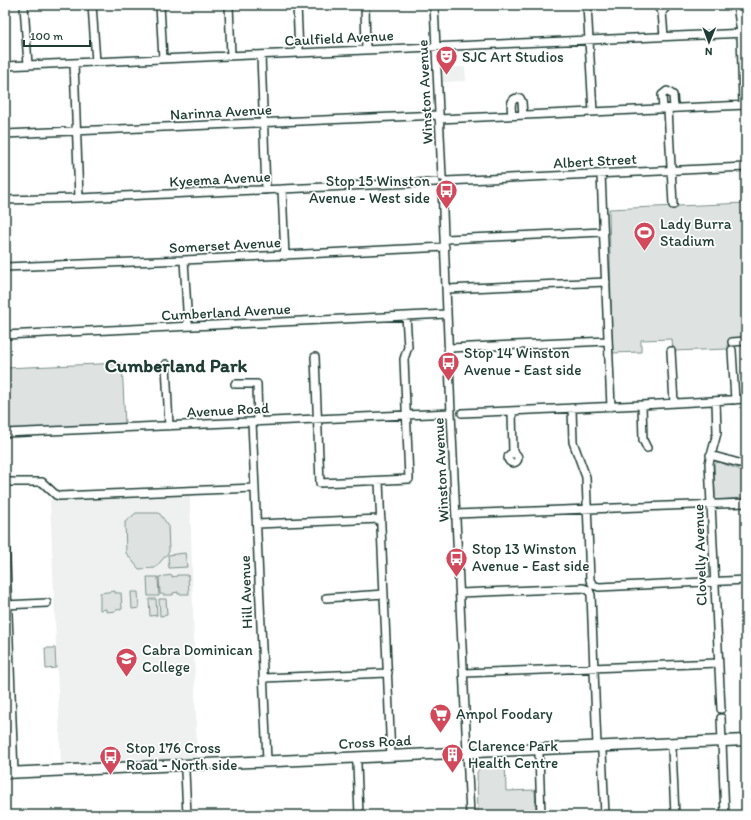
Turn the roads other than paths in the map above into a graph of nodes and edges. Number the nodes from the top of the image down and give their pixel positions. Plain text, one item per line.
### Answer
1 (24, 5) edge
2 (92, 5) edge
3 (160, 5) edge
4 (229, 5) edge
5 (297, 5) edge
6 (365, 5) edge
7 (434, 5) edge
8 (587, 5) edge
9 (656, 5) edge
10 (668, 5) edge
11 (738, 5) edge
12 (662, 12) junction
13 (743, 33) edge
14 (664, 36) junction
15 (588, 39) junction
16 (436, 47) junction
17 (366, 50) junction
18 (299, 53) junction
19 (260, 55) junction
20 (231, 56) junction
21 (163, 59) junction
22 (96, 62) junction
23 (74, 63) junction
24 (28, 65) junction
25 (5, 66) edge
26 (745, 105) edge
27 (668, 109) junction
28 (592, 112) junction
29 (512, 115) junction
30 (523, 115) junction
31 (439, 117) junction
32 (263, 123) junction
33 (76, 131) junction
34 (5, 134) edge
35 (746, 167) edge
36 (671, 170) junction
37 (601, 174) junction
38 (442, 181) junction
39 (282, 189) junction
40 (266, 190) junction
41 (78, 198) junction
42 (5, 200) edge
43 (673, 205) dead end
44 (603, 232) junction
45 (445, 239) junction
46 (445, 247) junction
47 (285, 256) junction
48 (184, 260) junction
49 (5, 267) edge
50 (606, 282) junction
51 (447, 289) junction
52 (447, 314) junction
53 (406, 316) junction
54 (188, 326) junction
55 (5, 335) edge
56 (608, 341) junction
57 (746, 341) edge
58 (732, 342) dead end
59 (449, 348) junction
60 (732, 350) dead end
61 (671, 352) dead end
62 (315, 357) dead end
63 (166, 364) dead end
64 (235, 384) dead end
65 (746, 399) edge
66 (735, 400) junction
67 (716, 401) junction
68 (674, 403) junction
69 (642, 405) junction
70 (611, 407) junction
71 (572, 408) junction
72 (512, 411) junction
73 (451, 413) junction
74 (462, 413) dead end
75 (406, 416) junction
76 (317, 419) junction
77 (255, 422) junction
78 (169, 426) junction
79 (5, 433) edge
80 (647, 448) dead end
81 (513, 454) dead end
82 (710, 455) junction
83 (739, 463) dead end
84 (379, 481) junction
85 (5, 482) edge
86 (255, 488) junction
87 (746, 503) edge
88 (711, 504) junction
89 (587, 509) junction
90 (456, 514) junction
91 (381, 519) junction
92 (256, 524) junction
93 (5, 535) edge
94 (746, 580) edge
95 (714, 582) junction
96 (591, 588) junction
97 (460, 593) junction
98 (384, 594) junction
99 (326, 598) dead end
100 (47, 603) dead end
101 (6, 605) edge
102 (718, 663) junction
103 (594, 668) junction
104 (388, 673) junction
105 (464, 673) junction
106 (263, 678) junction
107 (721, 709) dead end
108 (721, 718) dead end
109 (746, 740) edge
110 (722, 744) junction
111 (672, 746) junction
112 (746, 746) edge
113 (600, 749) junction
114 (539, 752) junction
115 (468, 755) junction
116 (392, 759) junction
117 (357, 761) junction
118 (267, 764) junction
119 (185, 768) junction
120 (10, 776) edge
121 (187, 815) edge
122 (359, 815) edge
123 (470, 815) edge
124 (541, 815) edge
125 (605, 815) edge
126 (675, 815) edge
127 (725, 815) edge

1 - 24 street
2 - 22 street
3 - 21 street
4 - 20 street
5 - 18 street
6 - 17 street
7 - 16 street, Winston Avenue
8 - 15 street
9 - 12 street
10 - 12 street
11 - 13 street
12 - 14 street
13 - 14 street, Caulfield Avenue
13 - 26 street
14 - 15 street, Caulfield Avenue
15 - 16 street, Caulfield Avenue
15 - 28 street
16 - 17 street, Caulfield Avenue
16 - 31 street, Winston Avenue
17 - 18 street, Caulfield Avenue
18 - 19 street, Caulfield Avenue
19 - 20 street, Caulfield Avenue
19 - 32 street
20 - 21 street, Caulfield Avenue
21 - 22 street, Caulfield Avenue
22 - 23 street, Caulfield Avenue
23 - 24 street, Caulfield Avenue
23 - 33 street
24 - 25 street, Caulfield Avenue
26 - 27 street, Narinna Avenue
27 - 28 street, Narinna Avenue
27 - 36 street
28 - 30 street, Narinna Avenue
29 - 30 street, Narinna Avenue
29 - 30 street
29 - 31 street, Narinna Avenue
31 - 32 street, Narinna Avenue
31 - 38 street, Winston Avenue
32 - 33 street, Narinna Avenue
32 - 40 street
33 - 34 street, Narinna Avenue
33 - 41 street
35 - 36 street, Albert Street
36 - 37 street, Albert Street
36 - 43 street
37 - 38 street, Albert Street
37 - 44 street
38 - 39 street, Kyeema Avenue
38 - 45 street, Winston Avenue
39 - 40 street, Kyeema Avenue
39 - 47 street
40 - 41 street, Kyeema Avenue
41 - 42 street, Kyeema Avenue
44 - 45 street
44 - 50 street
45 - 46 street, Winston Avenue
46 - 47 street, Somerset Avenue
46 - 51 street, Winston Avenue
47 - 48 street, Somerset Avenue
48 - 49 street, Somerset Avenue
48 - 54 street
50 - 51 street
50 - 56 street
51 - 52 street, Winston Avenue
52 - 53 street, Cumberland Avenue
52 - 59 street, Winston Avenue
53 - 54 street, Cumberland Avenue
53 - 75 street
54 - 55 street, Cumberland Avenue
56 - 59 street
56 - 70 street
57 - 58 street
59 - 73 street, Winston Avenue
60 - 66 street
61 - 68 street
62 - 76 street
63 - 78 street
64 - 77 street, Hill Avenue
65 - 66 street
66 - 67 street
67 - 68 street
67 - 82 street, Clovelly Avenue
68 - 69 street
69 - 70 street
69 - 80 street
70 - 71 street
71 - 72 street
71 - 89 street
72 - 74 street
72 - 81 street
73 - 75 street, Avenue Road
73 - 90 street, Winston Avenue
75 - 76 street, Avenue Road
75 - 84 street
76 - 77 street, Avenue Road
76 - 84 street
77 - 78 street, Avenue Road
77 - 86 street, Hill Avenue
78 - 79 street, Avenue Road
82 - 83 street
82 - 88 street, Clovelly Avenue
84 - 91 street
85 - 86 street
86 - 92 street, Hill Avenue
87 - 88 street
88 - 89 street
88 - 95 street, Clovelly Avenue
89 - 90 street
89 - 96 street
90 - 97 street, Winston Avenue
91 - 92 street
91 - 98 street
92 - 106 street, Hill Avenue
93 - 101 street
94 - 95 street
95 - 96 street
95 - 102 street, Clovelly Avenue
96 - 97 street
96 - 103 street
97 - 105 street, Winston Avenue
98 - 99 street
98 - 104 street
100 - 101 street
101 - 120 street
102 - 103 street
102 - 107 street, Clovelly Avenue
103 - 105 street
103 - 113 street
104 - 106 street
104 - 116 street
105 - 115 street, Winston Avenue
106 - 118 street, Hill Avenue
108 - 110 street
109 - 110 highway, Cross Road
110 - 111 highway, Cross Road
110 - 112 highway, Cross Road
110 - 127 street
111 - 113 highway, Cross Road
111 - 126 street
113 - 114 highway, Cross Road
113 - 125 street
114 - 115 highway, Cross Road
114 - 124 street
115 - 116 highway, Cross Road
115 - 123 street, Winston Avenue
116 - 117 highway, Cross Road
117 - 118 highway, Cross Road
117 - 122 street
118 - 119 highway, Cross Road
119 - 120 highway, Cross Road
119 - 121 street

